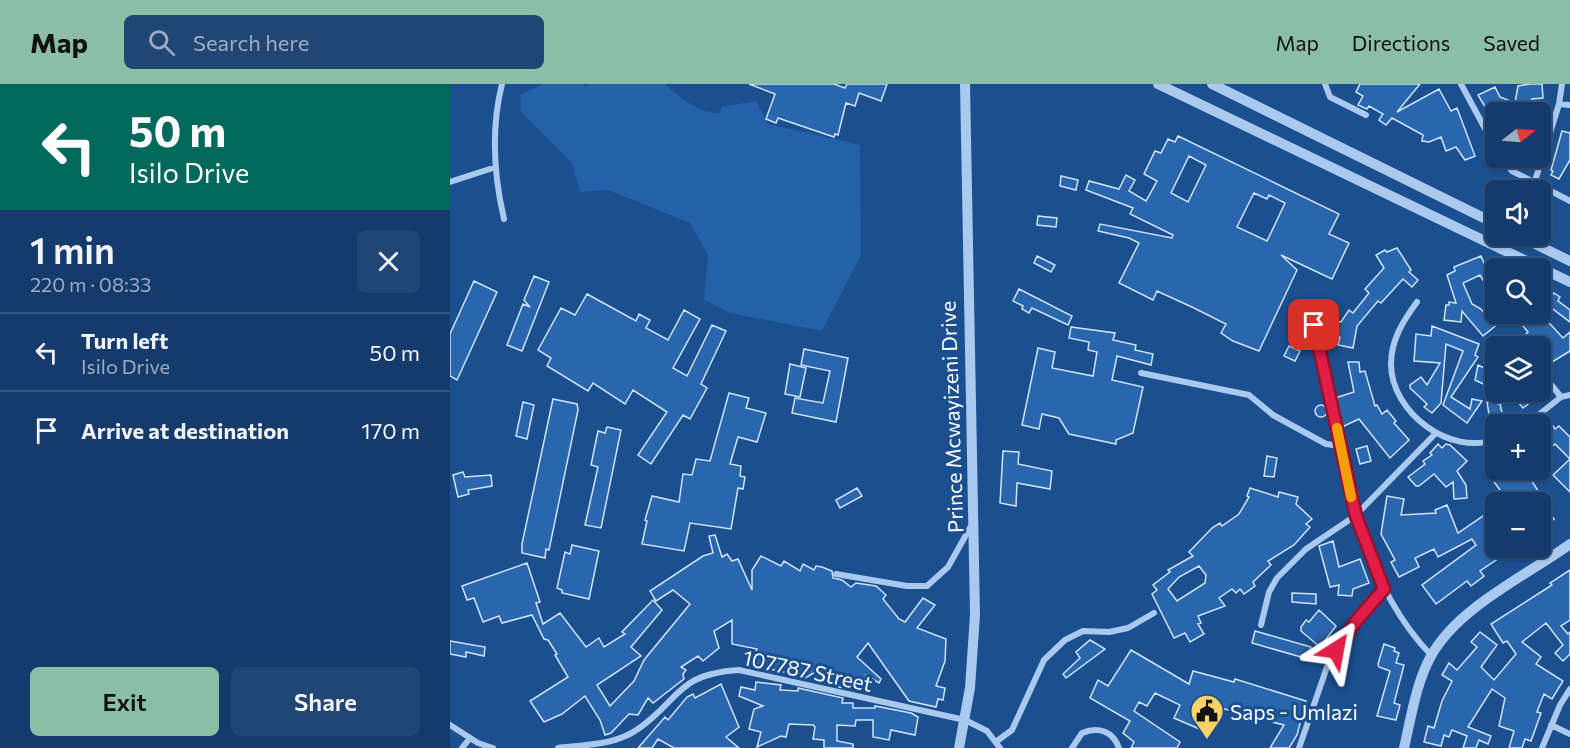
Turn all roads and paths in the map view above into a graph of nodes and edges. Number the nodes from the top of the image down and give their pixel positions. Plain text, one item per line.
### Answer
1 (502, 84) edge
2 (965, 84) edge
3 (1158, 84) edge
4 (1212, 84) edge
5 (1325, 84) edge
6 (1461, 84) edge
7 (1562, 84) edge
8 (1559, 104) junction
9 (1570, 105) edge
10 (1366, 115) dead end
11 (1485, 129) edge
12 (496, 167) junction
13 (1509, 168) edge
14 (1527, 180) edge
15 (1535, 180) edge
16 (450, 182) edge
17 (1551, 192) edge
18 (1570, 201) edge
19 (504, 219) dead end
20 (1485, 219) edge
21 (1539, 246) edge
22 (1570, 261) edge
23 (1570, 282) edge
24 (1417, 302) dead end
25 (1314, 325) dead end
26 (1140, 374) dead end
27 (1551, 384) edge
28 (1570, 395) edge
29 (1561, 397) junction
30 (1540, 414) edge
31 (1436, 433) junction
32 (1485, 441) edge
33 (1340, 446) junction
34 (1356, 516) junction
35 (974, 521) junction
36 (1570, 544) edge
37 (836, 574) dead end
38 (1384, 589) junction
39 (1154, 612) dead end
40 (1261, 626) dead end
41 (1431, 655) junction
42 (1570, 689) edge
43 (965, 720) junction
44 (450, 725) edge
45 (1551, 725) junction
46 (1570, 734) edge
47 (470, 738) junction
48 (999, 745) edge
49 (462, 748) edge
50 (493, 748) edge
51 (558, 748) edge
52 (959, 748) edge
53 (1072, 748) edge
54 (1119, 748) edge
55 (1299, 748) edge
56 (1404, 748) edge
57 (1542, 748) edge

1 - 12 street
2 - 35 street, Prince Mcwayizeni Drive
3 - 23 street
4 - 20 street
5 - 10 street
6 - 11 street
7 - 8 street
8 - 9 street
8 - 15 street
12 - 16 street
12 - 19 street
13 - 14 street
17 - 18 street
21 - 22 street
24 - 31 street
25 - 33 street
26 - 33 street
27 - 29 street
28 - 29 street
29 - 30 street
31 - 32 street
31 - 34 street
33 - 34 street
34 - 38 street
34 - 40 street
35 - 37 street
35 - 43 street, Prince Mcwayizeni Drive
36 - 41 street
38 - 41 street
38 - 55 street
39 - 48 street
41 - 56 street
42 - 45 street
43 - 48 street, 107787 Street
43 - 51 street, 107787 Street
43 - 52 street, Prince Mcwayizeni Drive
44 - 47 street
45 - 46 street
45 - 57 street
47 - 49 street
47 - 50 street
53 - 54 street

